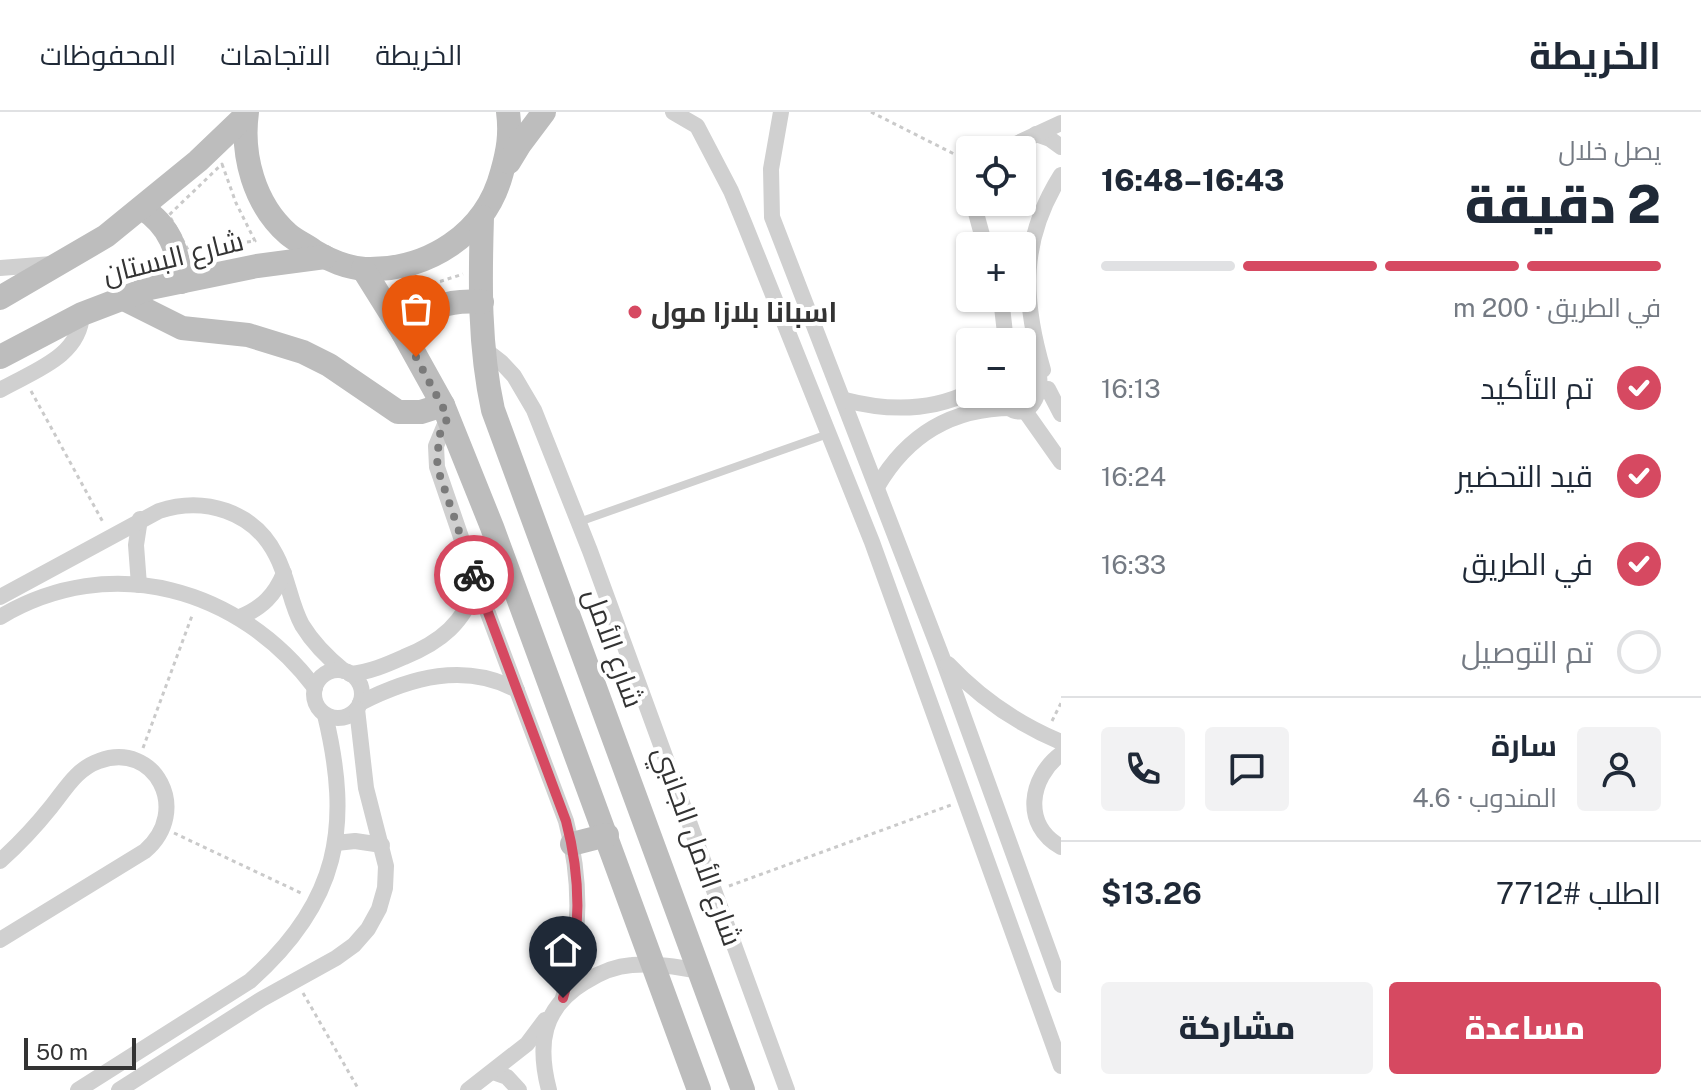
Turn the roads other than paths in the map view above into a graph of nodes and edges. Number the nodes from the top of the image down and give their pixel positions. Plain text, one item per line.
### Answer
1 (508, 112) edge
2 (544, 112) edge
3 (673, 112) edge
4 (781, 112) edge
5 (247, 113) edge
6 (696, 119) edge
7 (1061, 123) edge
8 (1036, 134) junction
9 (1032, 136) edge
10 (1061, 147) edge
11 (1061, 175) edge
12 (498, 190) junction
13 (142, 208) junction
14 (482, 217) junction
15 (1034, 232) edge
16 (325, 257) junction
17 (62, 264) junction
18 (0, 268) edge
19 (363, 269) junction
20 (181, 282) junction
21 (120, 297) junction
22 (0, 298) edge
23 (482, 302) junction
24 (1030, 312) edge
25 (82, 314) junction
26 (403, 333) junction
27 (483, 348) junction
28 (0, 357) edge
29 (1036, 364) edge
30 (1043, 370) junction
31 (1048, 389) junction
32 (0, 390) edge
33 (956, 397) edge
34 (845, 400) junction
35 (1016, 408) edge
36 (1018, 410) junction
37 (445, 411) junction
38 (1061, 414) edge
39 (828, 434) junction
40 (1061, 462) edge
41 (877, 487) junction
42 (140, 519) junction
43 (579, 522) junction
44 (284, 573) junction
45 (477, 584) junction
46 (139, 585) junction
47 (0, 597) edge
48 (0, 617) edge
49 (240, 617) junction
50 (942, 657) junction
51 (347, 672) junction
52 (315, 688) junction
53 (517, 690) junction
54 (358, 706) junction
55 (325, 715) junction
56 (1053, 739) edge
57 (1061, 754) edge
58 (607, 835) junction
59 (336, 843) junction
60 (572, 844) junction
61 (382, 845) junction
62 (1061, 847) edge
63 (0, 861) edge
64 (0, 940) edge
65 (1061, 955) edge
66 (275, 959) junction
67 (654, 965) junction
68 (700, 971) junction
69 (296, 980) junction
70 (1059, 980) edge
71 (558, 1003) junction
72 (1061, 1066) edge
73 (493, 1072) junction
74 (736, 1085) edge
75 (78, 1090) edge
76 (119, 1090) edge
77 (468, 1090) edge
78 (519, 1090) edge
79 (549, 1090) edge
80 (699, 1090) edge
81 (787, 1090) edge

1 - 12 main road
2 - 12 main road
3 - 6 street
4 - 34 street
5 - 13 main road, شارع البستان
5 - 16 main road
6 - 39 street
7 - 8 street
8 - 9 street
8 - 10 street
11 - 15 street
12 - 14 main road
13 - 17 main road, شارع البستان
13 - 20 main road
14 - 19 main road
14 - 23 main road, شارع الأمل
16 - 19 main road
16 - 20 main road, شارع البستان
17 - 18 street
17 - 22 main road, شارع البستان
19 - 26 main road
20 - 21 main road, شارع البستان
21 - 25 main road, شارع البستان
21 - 37 main road
23 - 26 main road
23 - 27 main road, شارع الأمل
24 - 30 street
25 - 28 main road, شارع البستان
25 - 32 street
26 - 37 main road
27 - 43 street, شارع الأمل الجانبي
27 - 68 main road, شارع الأمل
29 - 30 street
30 - 31 street
31 - 36 street
31 - 38 street
33 - 34 street
34 - 41 street
35 - 36 street
36 - 40 street
36 - 41 street
37 - 45 street
37 - 58 main road
39 - 43 lane
39 - 72 street
41 - 50 street
42 - 44 street
42 - 46 street
42 - 47 street
43 - 81 street, شارع الأمل الجانبي
44 - 49 street
44 - 51 street
45 - 51 street
45 - 53 street
46 - 48 street
46 - 49 street
49 - 52 street
50 - 56 street
50 - 70 street
51 - 52 street
51 - 54 street
52 - 55 street
53 - 54 street
53 - 60 street
54 - 55 street
54 - 61 street
55 - 59 street
57 - 62 street
58 - 60 main road
58 - 67 main road
59 - 61 street
59 - 66 street
60 - 71 street
61 - 69 street
63 - 64 street
65 - 70 street
66 - 69 street
66 - 75 street
67 - 68 street
67 - 71 street
67 - 80 main road
68 - 74 main road, شارع الأمل
69 - 76 street
71 - 73 street
71 - 79 street
73 - 77 street
73 - 78 street

